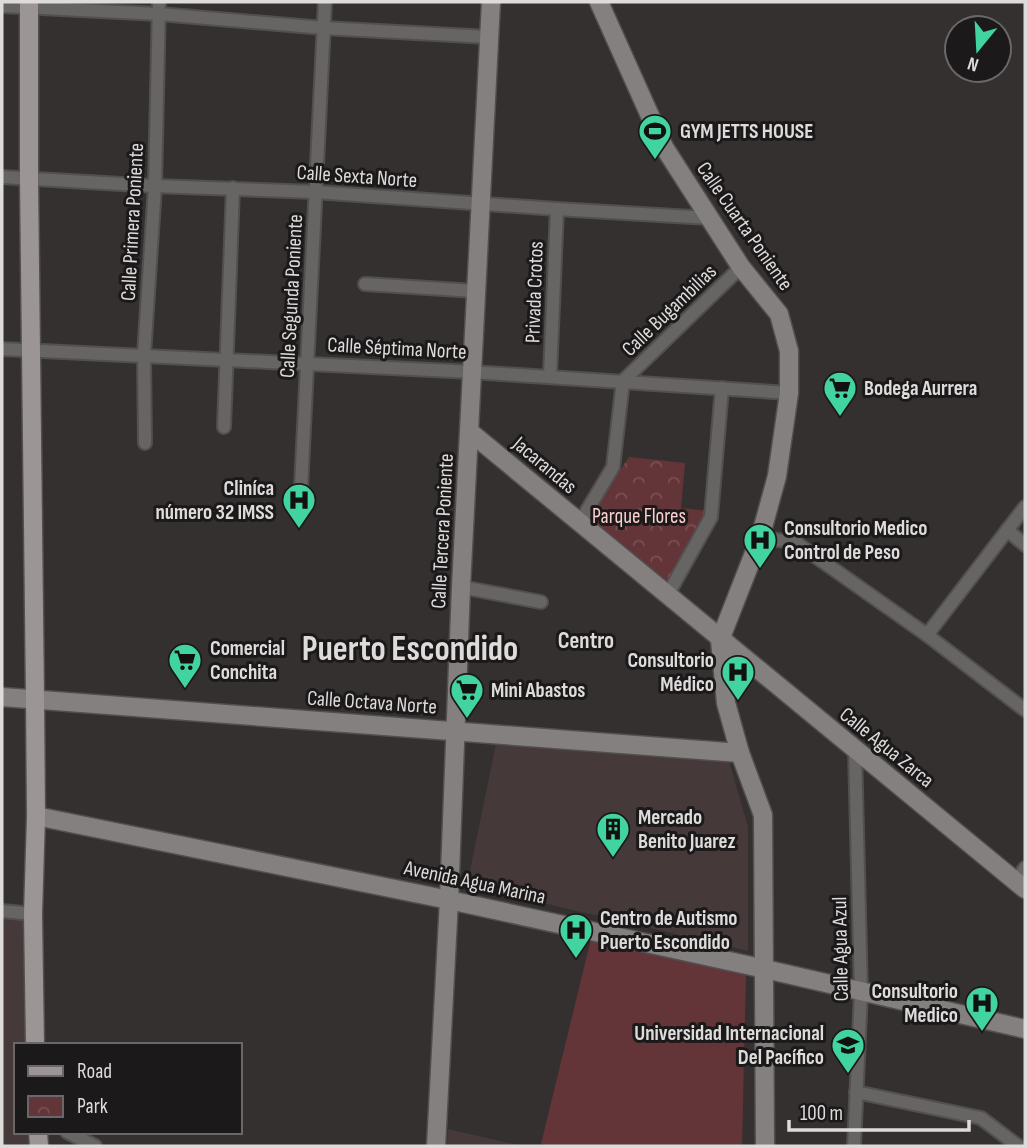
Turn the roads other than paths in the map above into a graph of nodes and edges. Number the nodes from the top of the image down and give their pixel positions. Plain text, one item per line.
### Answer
1 (325, 2) edge
2 (491, 2) edge
3 (599, 2) edge
4 (29, 5) edge
5 (2, 6) edge
6 (159, 8) edge
7 (324, 28) junction
8 (489, 37) junction
9 (2, 177) edge
10 (29, 179) junction
11 (155, 186) junction
12 (233, 188) junction
13 (316, 192) junction
14 (481, 204) junction
15 (557, 209) junction
16 (709, 218) junction
17 (741, 267) junction
18 (365, 284) dead end
19 (475, 291) junction
20 (2, 349) edge
21 (32, 350) junction
22 (144, 355) junction
23 (226, 360) junction
24 (307, 363) junction
25 (472, 372) junction
26 (550, 376) junction
27 (623, 381) junction
28 (722, 388) junction
29 (789, 393) junction
30 (224, 427) dead end
31 (470, 432) junction
32 (145, 443) dead end
33 (1025, 507) edge
34 (300, 508) dead end
35 (579, 524) junction
36 (1007, 530) junction
37 (760, 538) junction
38 (1025, 545) edge
39 (461, 587) junction
40 (667, 596) junction
41 (541, 602) dead end
42 (927, 635) junction
43 (720, 640) junction
44 (2, 697) edge
45 (35, 698) junction
46 (1025, 710) edge
47 (456, 731) junction
48 (855, 750) junction
49 (740, 753) junction
50 (36, 816) junction
51 (1022, 879) edge
52 (449, 900) junction
53 (2, 911) edge
54 (33, 914) junction
55 (765, 969) junction
56 (860, 992) junction
57 (1025, 1029) edge
58 (35, 1043) edge
59 (856, 1092) junction
60 (71, 1134) edge
61 (767, 1145) edge
62 (95, 1146) edge
63 (436, 1146) edge
64 (854, 1146) edge
65 (1018, 1146) edge

1 - 7 street, Calle Segunda Poniente
2 - 8 street, Calle Tercera Poniente
3 - 16 street, Calle Cuarta Poniente
4 - 5 street
4 - 6 street
4 - 10 main road
6 - 7 street
6 - 11 street, Calle Primera Poniente
7 - 8 street
7 - 13 street, Calle Segunda Poniente
8 - 14 street, Calle Tercera Poniente
9 - 10 street, Calle Sexta Norte
10 - 11 street, Calle Sexta Norte
10 - 21 main road
11 - 12 street, Calle Sexta Norte
11 - 22 street, Calle Primera Poniente
12 - 13 street, Calle Sexta Norte
12 - 23 street
13 - 14 street, Calle Sexta Norte
13 - 24 street, Calle Segunda Poniente
14 - 15 street, Calle Sexta Norte
14 - 19 street, Calle Tercera Poniente
15 - 16 street, Calle Sexta Norte
15 - 26 street, Privada Crotos
16 - 17 street, Calle Cuarta Poniente
17 - 27 street, Calle Bugambilias
17 - 29 street, Calle Cuarta Poniente
18 - 19 street
19 - 25 street, Calle Tercera Poniente
20 - 21 street, Calle Séptima Norte
21 - 22 street, Calle Séptima Norte
21 - 45 main road
22 - 23 street, Calle Séptima Norte
22 - 32 street, Calle Primera Poniente
23 - 24 street, Calle Séptima Norte
23 - 30 street
24 - 25 street, Calle Séptima Norte
24 - 34 street, Calle Segunda Poniente
25 - 26 street, Calle Séptima Norte
25 - 31 street, Calle Tercera Poniente
26 - 27 street, Calle Séptima Norte
27 - 28 street, Calle Séptima Norte
27 - 35 street
28 - 29 street, Calle Séptima Norte
28 - 40 street
29 - 37 street, Calle Cuarta Poniente
31 - 35 street, Jacarandas
31 - 39 street, Calle Tercera Poniente
33 - 36 street
35 - 40 street, Jacarandas
36 - 38 street
36 - 42 street
37 - 42 street
37 - 43 street, Calle Cuarta Poniente
39 - 41 street
39 - 47 street, Calle Tercera Poniente
40 - 43 street, Jacarandas
42 - 46 street
43 - 48 street, Calle Agua Zarca
43 - 49 street, Calle Cuarta Poniente
44 - 45 street, Calle Octava Norte
45 - 47 street, Calle Octava Norte
45 - 50 main road
47 - 49 street, Calle Octava Norte
47 - 52 street, Calle Tercera Poniente
48 - 51 street, Calle Agua Zarca
48 - 56 street, Calle Agua Azul
49 - 55 street, Calle Cuarta Poniente
50 - 52 street, Avenida Agua Marina
50 - 54 main road
52 - 55 street, Avenida Agua Marina
52 - 63 street, Calle Tercera Poniente
53 - 54 street
54 - 58 main road
55 - 56 street, Avenida Agua Marina
55 - 61 street, Calle Cuarta Poniente
56 - 57 street, Avenida Agua Marina
56 - 59 street, Calle Agua Azul
59 - 64 street, Calle Agua Azul
59 - 65 street
60 - 62 street

